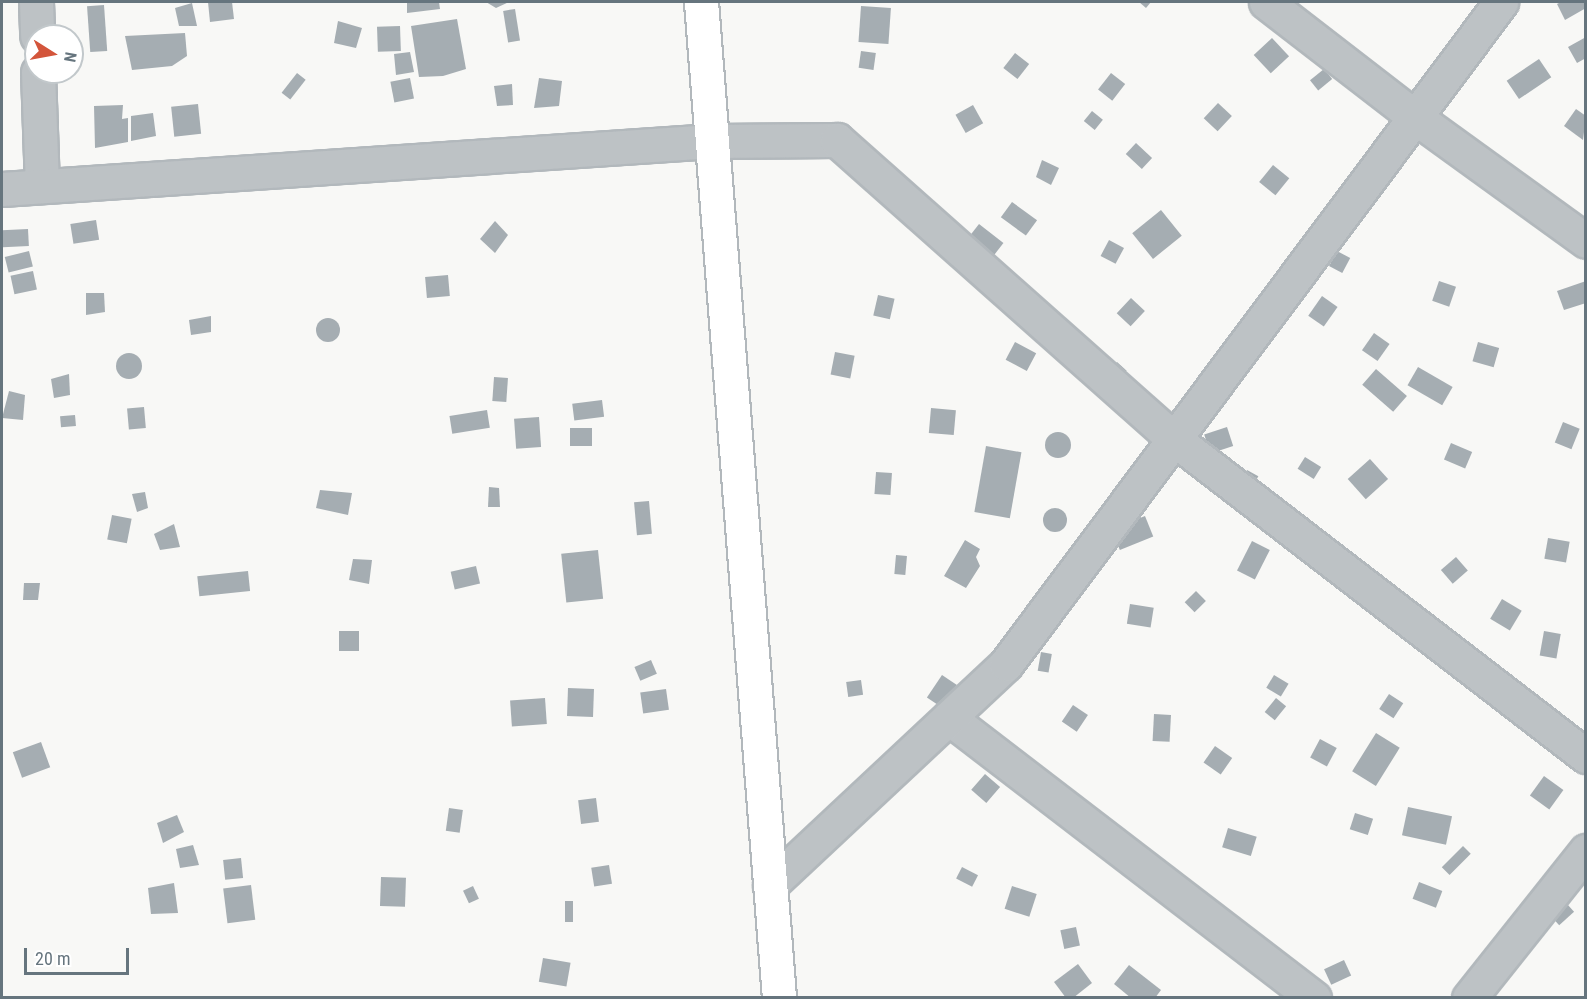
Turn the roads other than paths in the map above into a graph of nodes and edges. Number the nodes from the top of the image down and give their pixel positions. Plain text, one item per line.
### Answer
1 (36, 2) edge
2 (701, 2) edge
3 (1266, 2) edge
4 (1501, 2) edge
5 (37, 24) edge
6 (38, 84) edge
7 (1415, 117) junction
8 (712, 141) junction
9 (42, 186) junction
10 (2, 189) edge
11 (1586, 241) edge
12 (1174, 438) junction
13 (949, 718) junction
14 (1586, 756) edge
15 (1586, 851) edge
16 (770, 885) junction
17 (779, 998) edge
18 (1314, 998) edge
19 (1469, 998) edge

1 - 5 street
2 - 8 street
3 - 7 street
4 - 7 street
6 - 9 street
7 - 11 street
7 - 12 street
8 - 9 street
8 - 12 street
8 - 16 street
9 - 10 street
12 - 13 street
12 - 14 street
13 - 16 street
13 - 18 street
15 - 19 street
16 - 17 street

